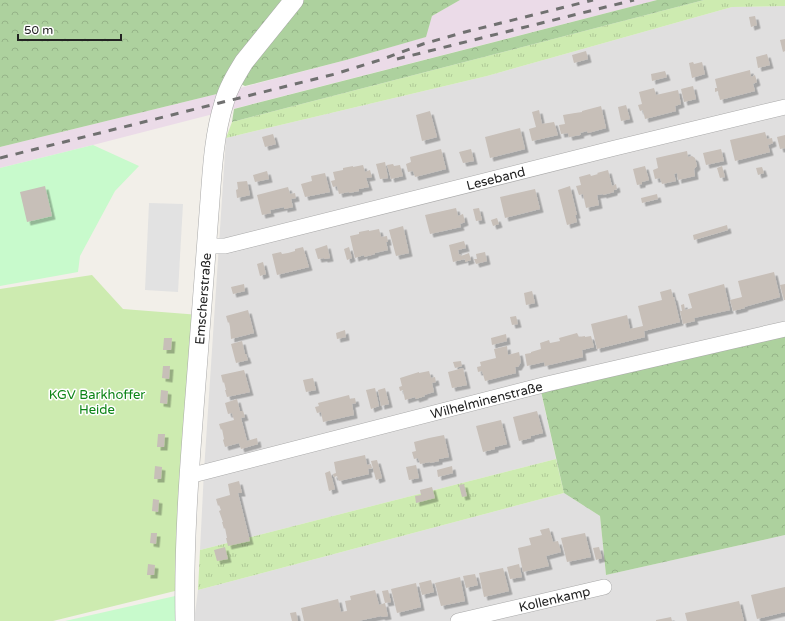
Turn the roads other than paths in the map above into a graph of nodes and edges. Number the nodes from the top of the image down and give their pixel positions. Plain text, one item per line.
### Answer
1 (294, 0) edge
2 (785, 107) edge
3 (206, 246) junction
4 (785, 329) edge
5 (189, 476) junction
6 (604, 587) dead end
7 (185, 621) edge
8 (458, 621) edge

1 - 3 street, Emscherstraße
2 - 3 street, Leseband
3 - 5 street, Emscherstraße
4 - 5 street, Wilhelminenstraße
5 - 7 street, Emscherstraße
6 - 8 street, Kollenkamp

